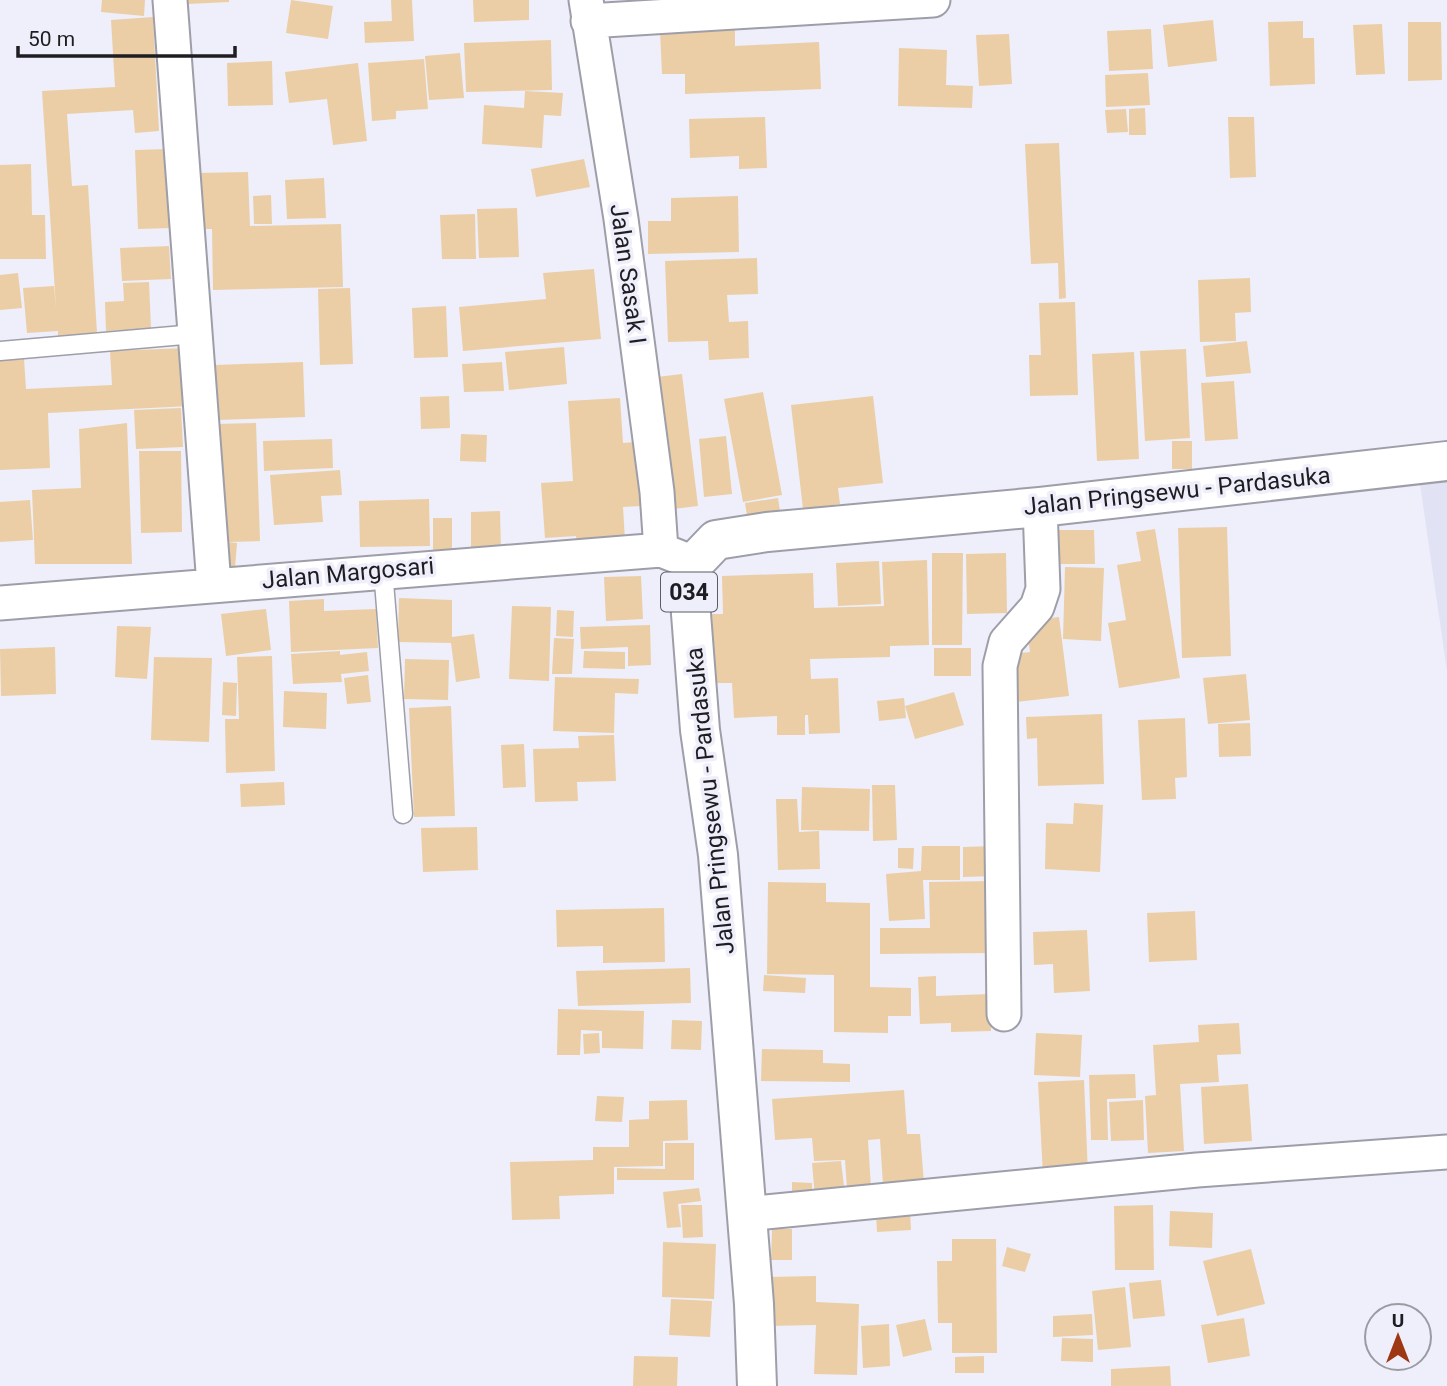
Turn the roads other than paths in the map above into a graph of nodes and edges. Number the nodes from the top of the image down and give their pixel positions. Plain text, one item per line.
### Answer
1 (170, 0) edge
2 (933, 0) edge
3 (587, 10) edge
4 (195, 334) junction
5 (0, 351) edge
6 (1447, 461) edge
7 (1040, 507) junction
8 (678, 556) junction
9 (383, 570) junction
10 (214, 585) junction
11 (0, 603) edge
12 (403, 814) dead end
13 (1004, 1014) dead end
14 (1447, 1152) edge
15 (745, 1213) junction
16 (757, 1386) edge

1 - 4 street
2 - 3 street
3 - 8 street, Jalan Sasak I
4 - 5 lane
4 - 10 street
6 - 7 main road, Jalan Pringsewu - Pardasuka / 034
7 - 8 main road, Jalan Pringsewu - Pardasuka / 034
7 - 13 street
8 - 9 street, Jalan Margosari
8 - 15 main road, Jalan Pringsewu - Pardasuka / 034
9 - 10 street, Jalan Margosari
9 - 12 lane
10 - 11 street, Jalan Margosari
14 - 15 street
15 - 16 main road, Jalan Pringsewu - Pardasuka / 034

